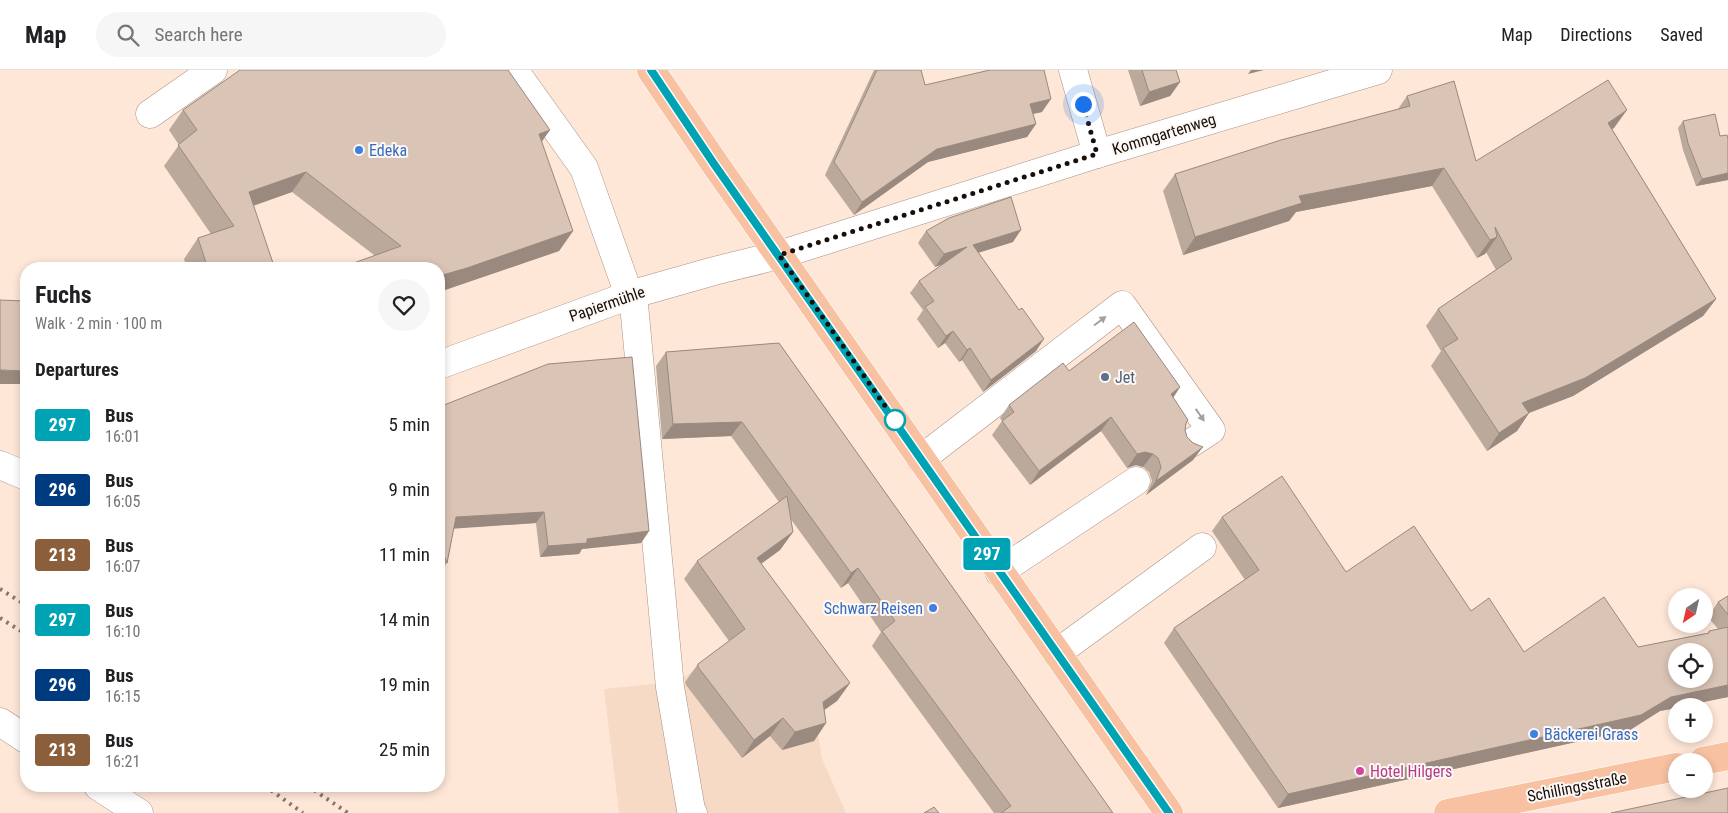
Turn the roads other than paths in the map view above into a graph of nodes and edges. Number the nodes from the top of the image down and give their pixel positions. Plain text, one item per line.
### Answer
1 (213, 70) edge
2 (514, 70) edge
3 (651, 70) edge
4 (1073, 70) edge
5 (1378, 70) edge
6 (150, 114) dead end
7 (1097, 154) junction
8 (779, 255) junction
9 (631, 295) junction
10 (445, 363) edge
11 (1191, 443) edge
12 (921, 459) junction
13 (0, 466) edge
14 (20, 474) edge
15 (1136, 481) dead end
16 (1202, 547) dead end
17 (1000, 572) junction
18 (1056, 653) junction
19 (0, 722) edge
20 (20, 735) edge
21 (1728, 756) edge
22 (1713, 759) edge
23 (1668, 769) edge
24 (107, 792) edge
25 (139, 813) edge
26 (693, 813) edge
27 (1169, 813) edge
28 (1448, 813) edge

1 - 6 street
2 - 9 street
3 - 8 main road
4 - 7 street
5 - 7 street, Kommgartenweg
7 - 8 street, Kommgartenweg
8 - 9 street, Papiermühle
8 - 12 main road
9 - 10 street, Papiermühle
9 - 26 street
12 -> 11 street
12 - 17 main road
13 - 14 street
15 - 17 street
16 - 18 street
17 - 18 main road
18 - 27 main road
19 - 20 street
21 - 22 main road
23 - 28 main road, Schillingsstraße
24 - 25 street

